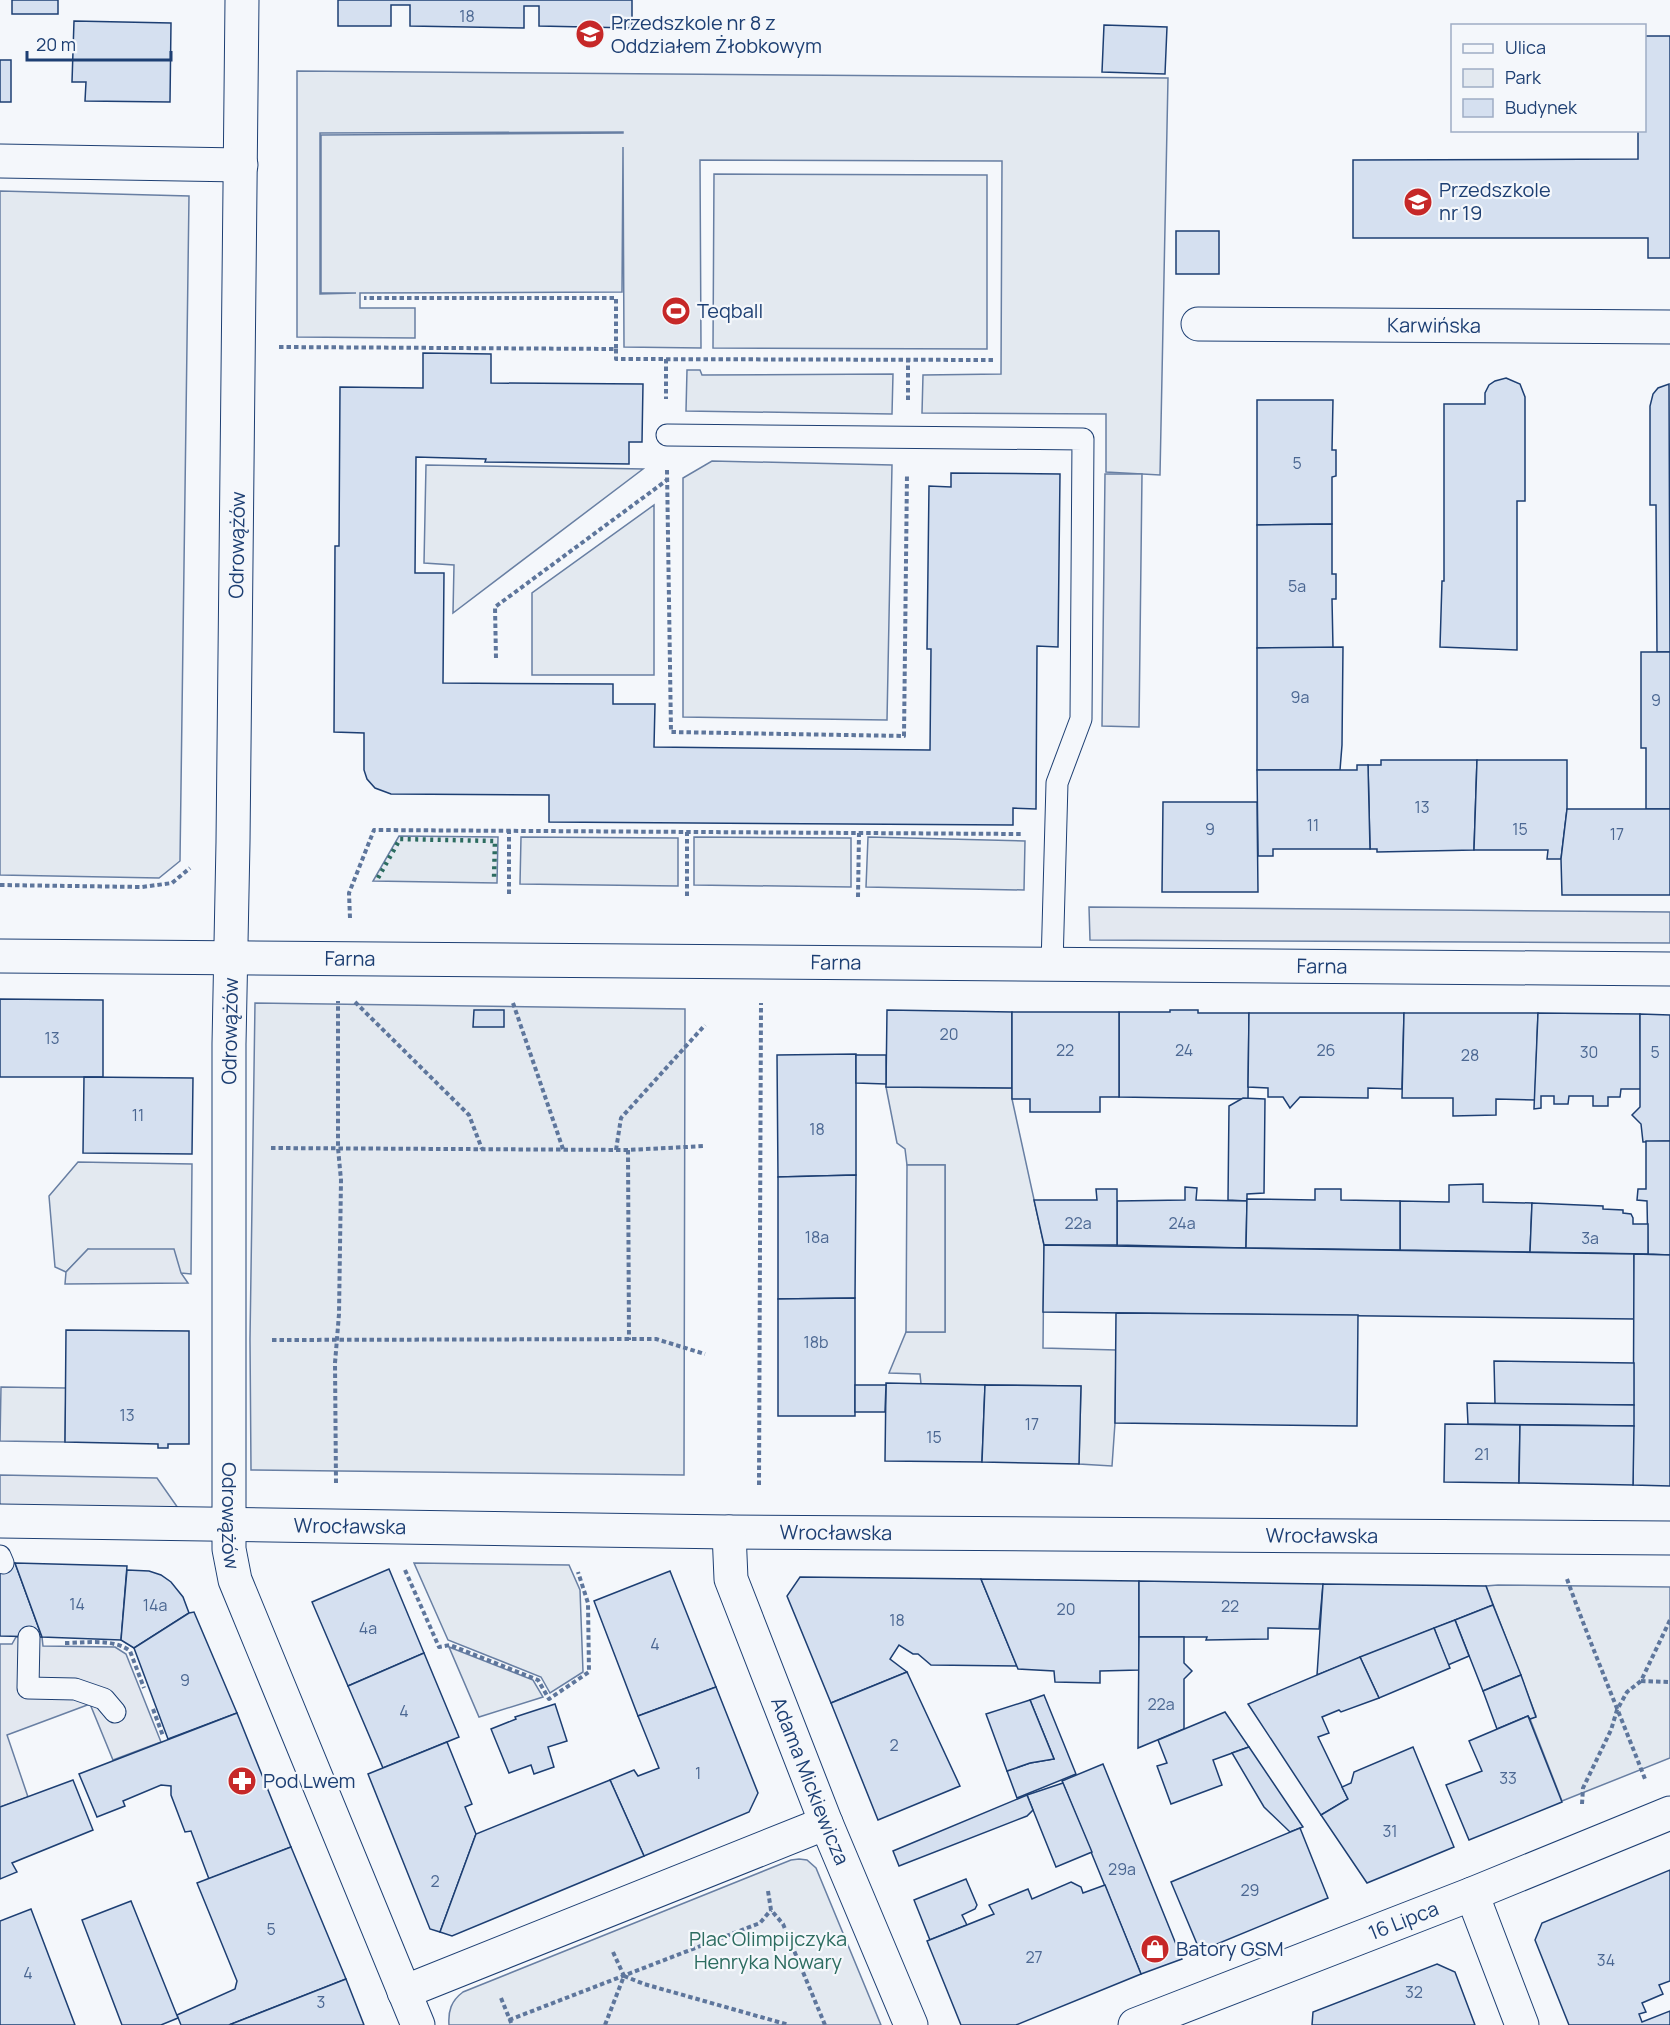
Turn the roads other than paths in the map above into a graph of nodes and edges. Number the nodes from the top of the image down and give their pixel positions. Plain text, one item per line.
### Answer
1 (242, 0) edge
2 (0, 161) edge
3 (241, 165) junction
4 (1198, 324) dead end
5 (1670, 327) edge
6 (667, 435) road end
7 (0, 956) edge
8 (231, 958) junction
9 (1052, 965) junction
10 (1670, 969) edge
11 (0, 1521) edge
12 (227, 1525) junction
13 (729, 1532) junction
14 (1670, 1538) edge
15 (29, 1637) dead end
16 (115, 1712) dead end
17 (1670, 1813) edge
18 (826, 1824) junction
19 (1472, 1894) junction
20 (404, 1992) junction
21 (418, 2025) edge
22 (910, 2025) edge
23 (1135, 2025) edge
24 (1522, 2025) edge

1 - 3 street, Odrowążów
2 - 3 street
3 - 8 street, Odrowążów
4 - 5 street, Karwińska
6 - 9 lane
7 - 8 street, Farna
8 - 9 street, Farna
8 - 12 street, Odrowążów
9 - 10 street, Farna
11 - 12 street, Wrocławska
12 - 13 street, Wrocławska
12 - 20 street, Odrowążów
13 - 14 street, Wrocławska
13 - 18 street, Adama Mickiewicza
15 - 16 lane
17 - 19 street, 16 Lipca
18 - 20 street
18 - 22 street, Adama Mickiewicza
19 - 23 street, 16 Lipca
19 - 24 street
20 - 21 street, Odrowążów

